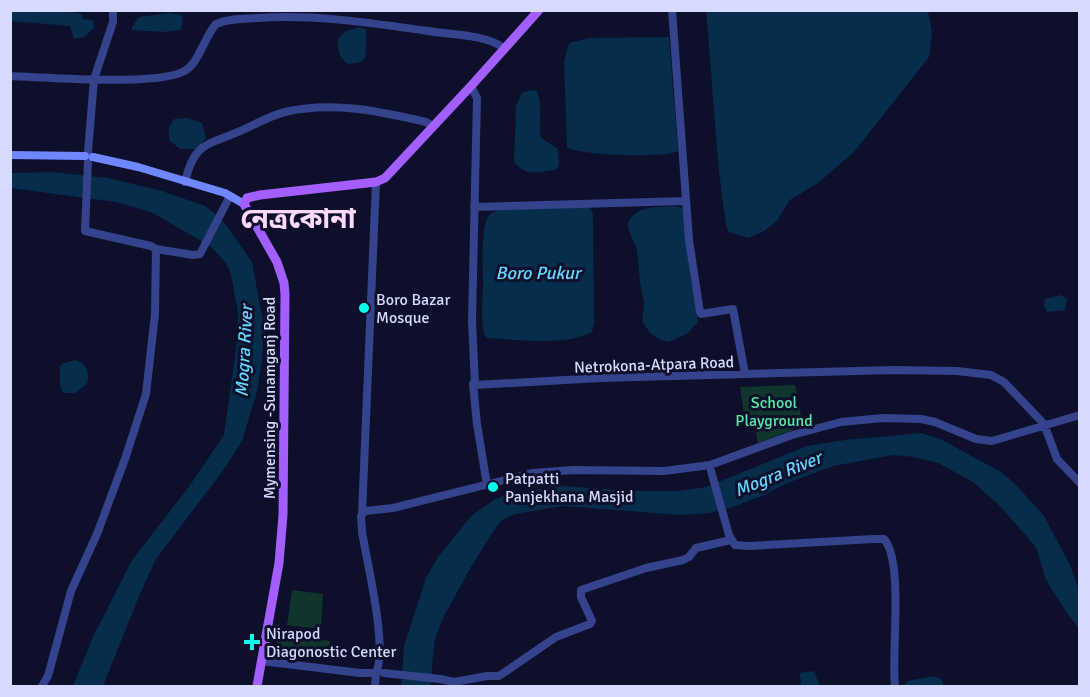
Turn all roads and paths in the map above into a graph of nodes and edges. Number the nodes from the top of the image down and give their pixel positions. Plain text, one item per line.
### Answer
1 (113, 10) edge
2 (539, 10) edge
3 (672, 10) edge
4 (504, 48) junction
5 (10, 76) edge
6 (94, 79) junction
7 (471, 86) junction
8 (433, 126) junction
9 (10, 155) edge
10 (88, 158) junction
11 (185, 182) junction
12 (376, 182) junction
13 (230, 196) junction
14 (686, 201) junction
15 (244, 204) junction
16 (474, 207) junction
17 (156, 249) junction
18 (745, 374) junction
19 (474, 384) junction
20 (1080, 416) edge
21 (1044, 424) junction
22 (711, 471) dead end
23 (1080, 483) edge
24 (487, 484) junction
25 (362, 514) junction
26 (731, 540) junction
27 (262, 661) junction
28 (380, 673) junction
29 (450, 684) edge
30 (42, 687) edge
31 (257, 687) edge
32 (375, 687) edge
33 (895, 687) edge

1 - 6 street
2 - 4 main road
3 - 14 street
4 - 6 street
4 - 7 main road
5 - 6 street
6 - 10 street
7 - 8 main road
7 - 16 street
8 - 11 street
8 - 12 main road
9 - 10 main road
10 - 11 main road
10 - 17 street
11 - 13 main road
12 - 15 main road
12 - 25 street
13 - 15 main road
13 - 17 street
14 - 16 street
14 - 18 street
15 - 27 main road, Mymensing -Sunamganj Road
16 - 19 street
17 - 30 street
18 - 19 street, Netrokona-Atpara Road
18 - 21 street, Netrokona-Atpara Road
19 - 24 street
20 - 21 street
21 - 23 street, Netrokona-Atpara Road
21 - 24 street
22 - 26 street
24 - 25 street
25 - 28 street
26 - 29 street
26 - 33 street
27 - 28 street
27 - 31 main road, Mymensing -Sunamganj Road
28 - 29 street
28 - 32 street

